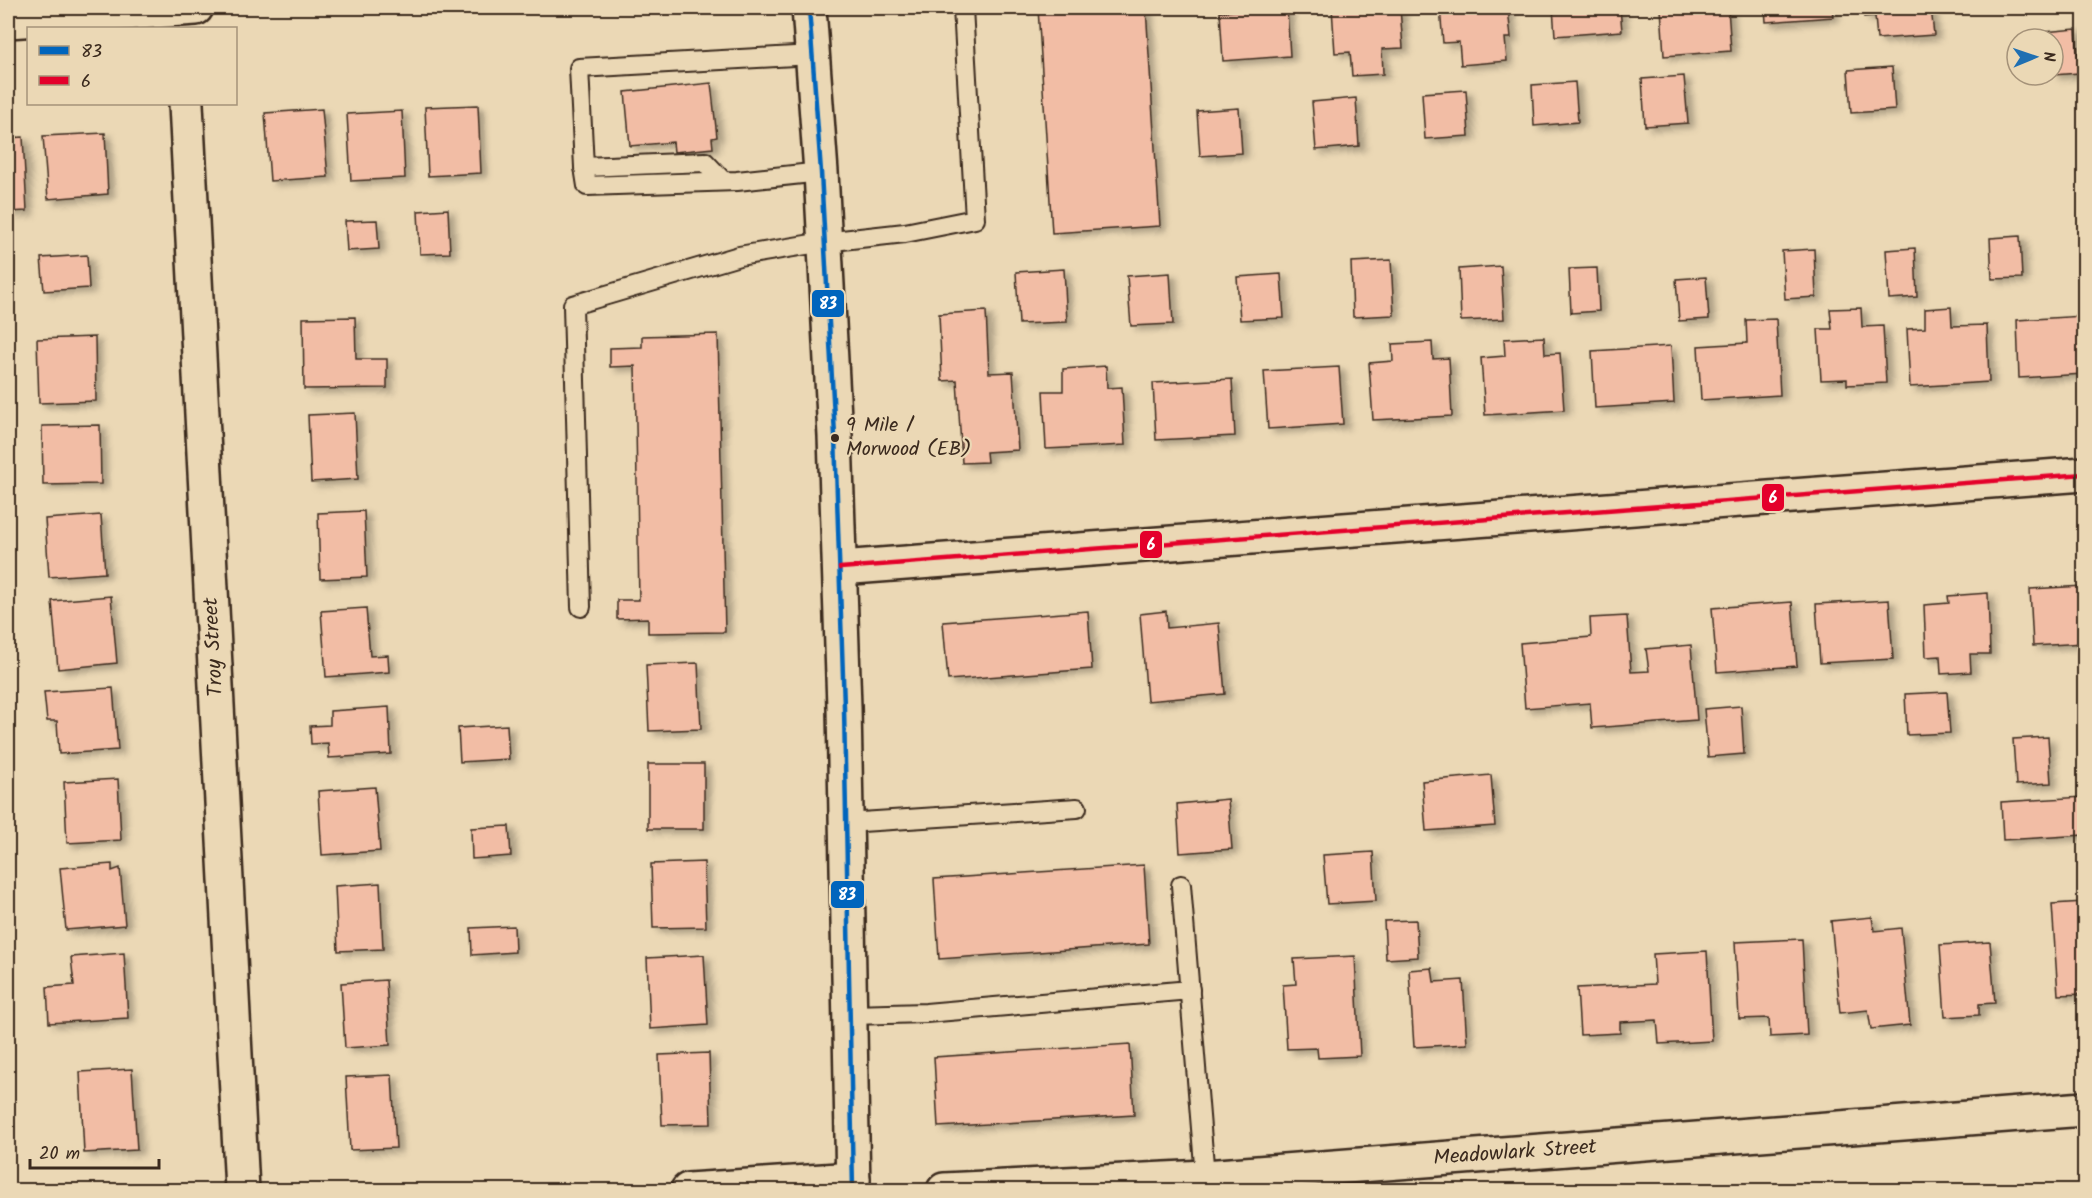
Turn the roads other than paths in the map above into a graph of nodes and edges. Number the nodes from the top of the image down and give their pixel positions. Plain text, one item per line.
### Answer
1 (809, 8) edge
2 (963, 8) edge
3 (185, 13) edge
4 (8, 21) edge
5 (812, 56) junction
6 (186, 105) edge
7 (821, 172) junction
8 (824, 242) junction
9 (2085, 474) edge
10 (840, 568) junction
11 (581, 607) dead end
12 (1077, 808) dead end
13 (846, 823) junction
14 (1181, 885) dead end
15 (1190, 990) junction
16 (851, 1015) junction
17 (2085, 1109) edge
18 (1221, 1181) edge
19 (853, 1185) edge
20 (242, 1191) edge
21 (688, 1191) edge
22 (944, 1191) edge

1 - 5 street
2 - 8 lane
3 - 4 street
5 - 7 street
5 - 7 lane
6 - 20 street, Troy Street
7 - 8 street
8 - 10 street
8 - 11 lane
9 - 10 street
10 - 13 street
12 - 13 lane
13 - 16 street
14 - 15 lane
15 - 16 lane
15 - 18 lane
16 - 19 street
17 - 18 street, Meadowlark Street
18 - 22 street, Meadowlark Street
19 - 21 street

